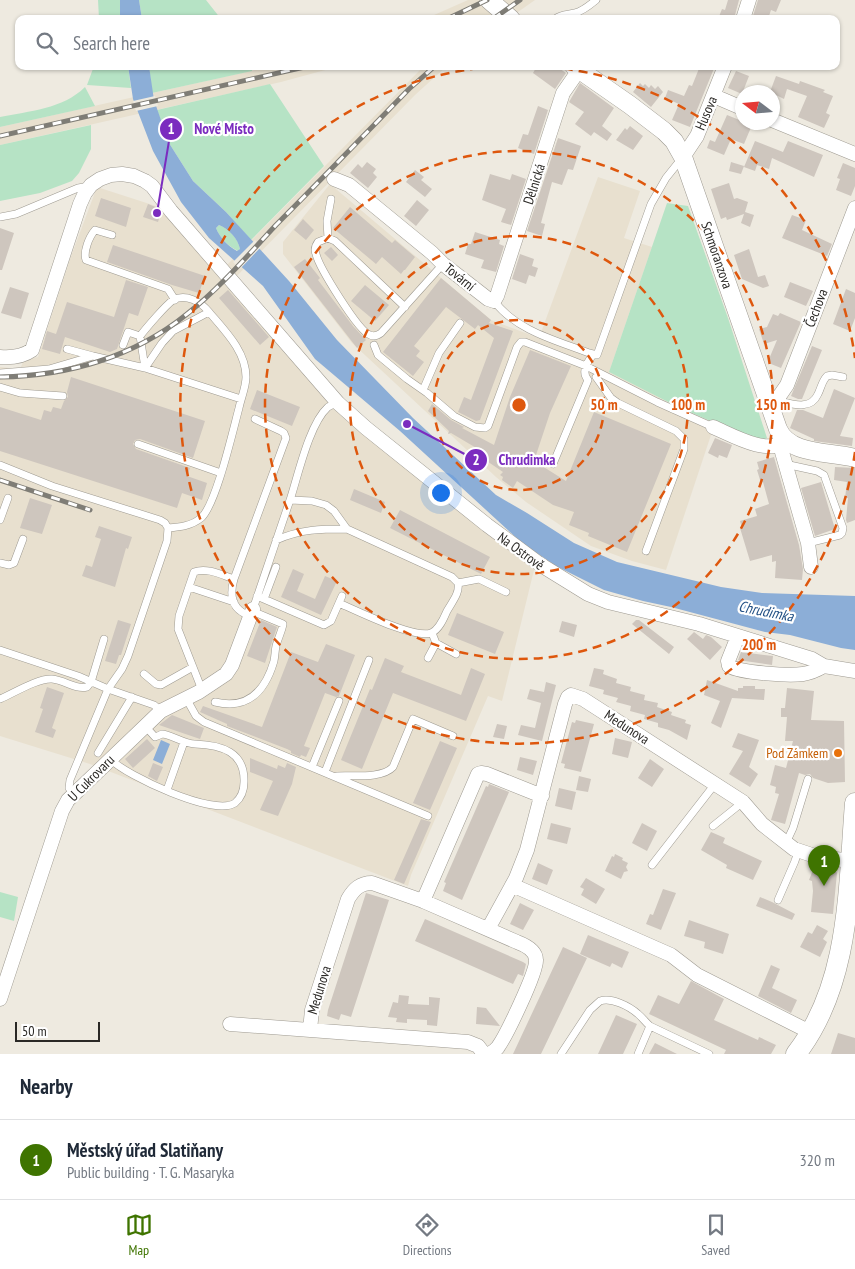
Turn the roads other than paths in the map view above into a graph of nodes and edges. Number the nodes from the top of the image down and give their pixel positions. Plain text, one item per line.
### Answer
1 (489, 0) edge
2 (596, 0) edge
3 (750, 0) edge
4 (506, 15) edge
5 (561, 15) edge
6 (744, 15) edge
7 (576, 70) edge
8 (580, 70) edge
9 (724, 70) edge
10 (714, 96) junction
11 (735, 105) edge
12 (780, 123) edge
13 (855, 154) edge
14 (683, 157) junction
15 (334, 178) dead end
16 (88, 188) junction
17 (331, 199) dead end
18 (855, 208) edge
19 (0, 217) edge
20 (112, 235) dead end
21 (328, 238) junction
22 (443, 264) junction
23 (175, 300) junction
24 (494, 301) junction
25 (405, 307) junction
26 (209, 312) junction
27 (460, 323) dead end
28 (140, 336) junction
29 (123, 345) dead end
30 (374, 345) dead end
31 (67, 349) dead end
32 (594, 355) junction
33 (93, 356) junction
34 (0, 357) edge
35 (586, 366) junction
36 (146, 368) junction
37 (0, 373) edge
38 (598, 374) junction
39 (843, 377) dead end
40 (588, 380) junction
41 (0, 387) edge
42 (423, 390) junction
43 (63, 396) dead end
44 (241, 399) junction
45 (771, 401) junction
46 (338, 403) junction
47 (255, 419) dead end
48 (713, 427) joint
49 (783, 443) junction
50 (138, 444) dead end
51 (855, 456) edge
52 (553, 464) dead end
53 (785, 464) junction
54 (0, 465) edge
55 (221, 473) junction
56 (8, 498) dead end
57 (290, 500) junction
58 (0, 520) edge
59 (168, 528) junction
60 (348, 529) junction
61 (23, 539) dead end
62 (276, 540) junction
63 (808, 543) junction
64 (646, 551) dead end
65 (0, 563) edge
66 (276, 567) dead end
67 (811, 567) dead end
68 (234, 579) junction
69 (458, 583) junction
70 (189, 587) junction
71 (506, 592) dead end
72 (234, 602) junction
73 (255, 606) junction
74 (432, 633) junction
75 (738, 636) junction
76 (104, 639) dead end
77 (436, 643) junction
78 (0, 650) edge
79 (456, 654) dead end
80 (428, 658) dead end
81 (369, 660) dead end
82 (824, 666) junction
83 (193, 667) junction
84 (855, 671) edge
85 (144, 674) dead end
86 (91, 682) junction
87 (108, 689) junction
88 (202, 690) junction
89 (132, 698) junction
90 (186, 698) junction
91 (0, 699) edge
92 (339, 701) dead end
93 (214, 702) dead end
94 (161, 712) junction
95 (144, 726) junction
96 (453, 736) dead end
97 (184, 742) junction
98 (104, 756) junction
99 (312, 767) junction
100 (325, 772) junction
101 (334, 776) junction
102 (808, 779) dead end
103 (715, 784) junction
104 (167, 790) junction
105 (73, 793) junction
106 (542, 796) junction
107 (743, 802) junction
108 (855, 803) edge
109 (428, 816) dead end
110 (713, 826) dead end
111 (854, 839) edge
112 (786, 842) junction
113 (798, 851) junction
114 (850, 861) junction
115 (652, 865) dead end
116 (512, 885) junction
117 (422, 900) junction
118 (778, 900) dead end
119 (488, 929) junction
120 (0, 999) edge
121 (230, 1024) dead end
122 (650, 1026) junction
123 (310, 1030) junction
124 (801, 1047) edge
125 (484, 1054) edge
126 (489, 1054) edge
127 (561, 1054) edge
128 (638, 1054) edge
129 (708, 1054) edge

1 - 4 street
2 - 5 lane
3 - 6 street
7 - 24 street, Dělnická
8 - 14 street, Schmoranzova
9 - 10 street, Husova
10 - 11 street
10 - 14 street, Husova
12 - 13 street
14 - 32 lane
14 - 45 street, Schmoranzova
15 - 22 street, Tovární
16 - 19 lane
16 - 34 street
16 - 46 street, Na Ostrově
17 - 21 lane
18 - 45 street, Čechova
20 - 23 lane
21 - 25 lane
21 - 25 lane
22 - 24 street, Tovární
22 - 25 lane
23 - 26 lane
23 - 28 lane
24 - 32 lane, Tovární
26 - 36 lane
26 - 44 lane
27 - 42 lane
28 - 29 lane
28 - 36 lane
30 - 42 lane
31 - 33 lane
32 - 35 lane
33 - 36 lane
33 - 37 lane
35 - 38 lane
35 - 40 lane
35 - 42 lane
36 - 44 lane
38 - 40 lane
38 - 48 lane
38 - 64 lane
39 - 45 lane
40 - 52 lane
41 - 43 lane
44 - 55 lane
45 - 49 street, Schmoranzova
46 - 57 lane
46 - 75 street, Na Ostrově
47 - 68 lane
48 - 49 street
49 - 51 street
49 - 53 street
50 - 55 lane
53 - 63 street
53 - 63 lane
54 - 59 lane
55 - 59 lane
56 - 58 lane
57 - 60 lane
57 - 62 lane
59 - 87 lane
60 - 62 lane
60 - 69 lane
61 - 65 lane
62 - 73 lane
63 - 67 street
66 - 73 lane
68 - 70 lane
68 - 72 lane
69 - 71 lane
69 - 74 lane
70 - 72 lane
70 - 83 lane
72 - 73 lane
73 - 74 lane
73 - 88 street, U Cukrovaru
73 - 93 lane
74 - 77 lane
75 - 82 street, Na Ostrově
75 - 82 street, Na Ostrově
76 - 86 lane
77 - 79 lane
77 - 80 lane
78 - 86 lane
81 - 100 lane
82 - 84 street, Na Ostrově
83 - 85 lane
83 - 88 lane
86 - 87 lane
86 - 91 lane
87 - 89 lane
87 - 105 lane
88 - 90 street, U Cukrovaru
89 - 94 lane
89 - 98 lane
90 - 94 street, U Cukrovaru
90 - 99 lane
92 - 99 lane
94 - 95 street, U Cukrovaru
95 - 97 lane
95 - 98 street, U Cukrovaru
96 - 101 lane
97 - 104 lane
97 - 104 lane
98 - 104 lane
98 - 105 street, U Cukrovaru
99 - 100 lane
100 - 101 lane
101 - 109 lane
102 - 112 lane
103 - 106 street, Medunova
103 - 107 street, Medunova
103 - 115 lane
105 - 120 street, U Cukrovaru
106 - 116 street, Medunova
106 - 117 street
107 - 110 lane
107 - 112 street, Medunova
108 - 111 main road
111 - 114 main road
112 - 113 street, Medunova
113 - 114 street, Medunova
113 - 118 lane
114 - 124 main road
116 - 119 street, Medunova
116 - 124 street
117 - 119 street, Medunova
117 - 123 street, Medunova
119 - 126 street, Medunova
121 - 123 street, Medunova
122 - 127 lane
122 - 128 lane
122 - 129 lane
123 - 125 street, Medunova

